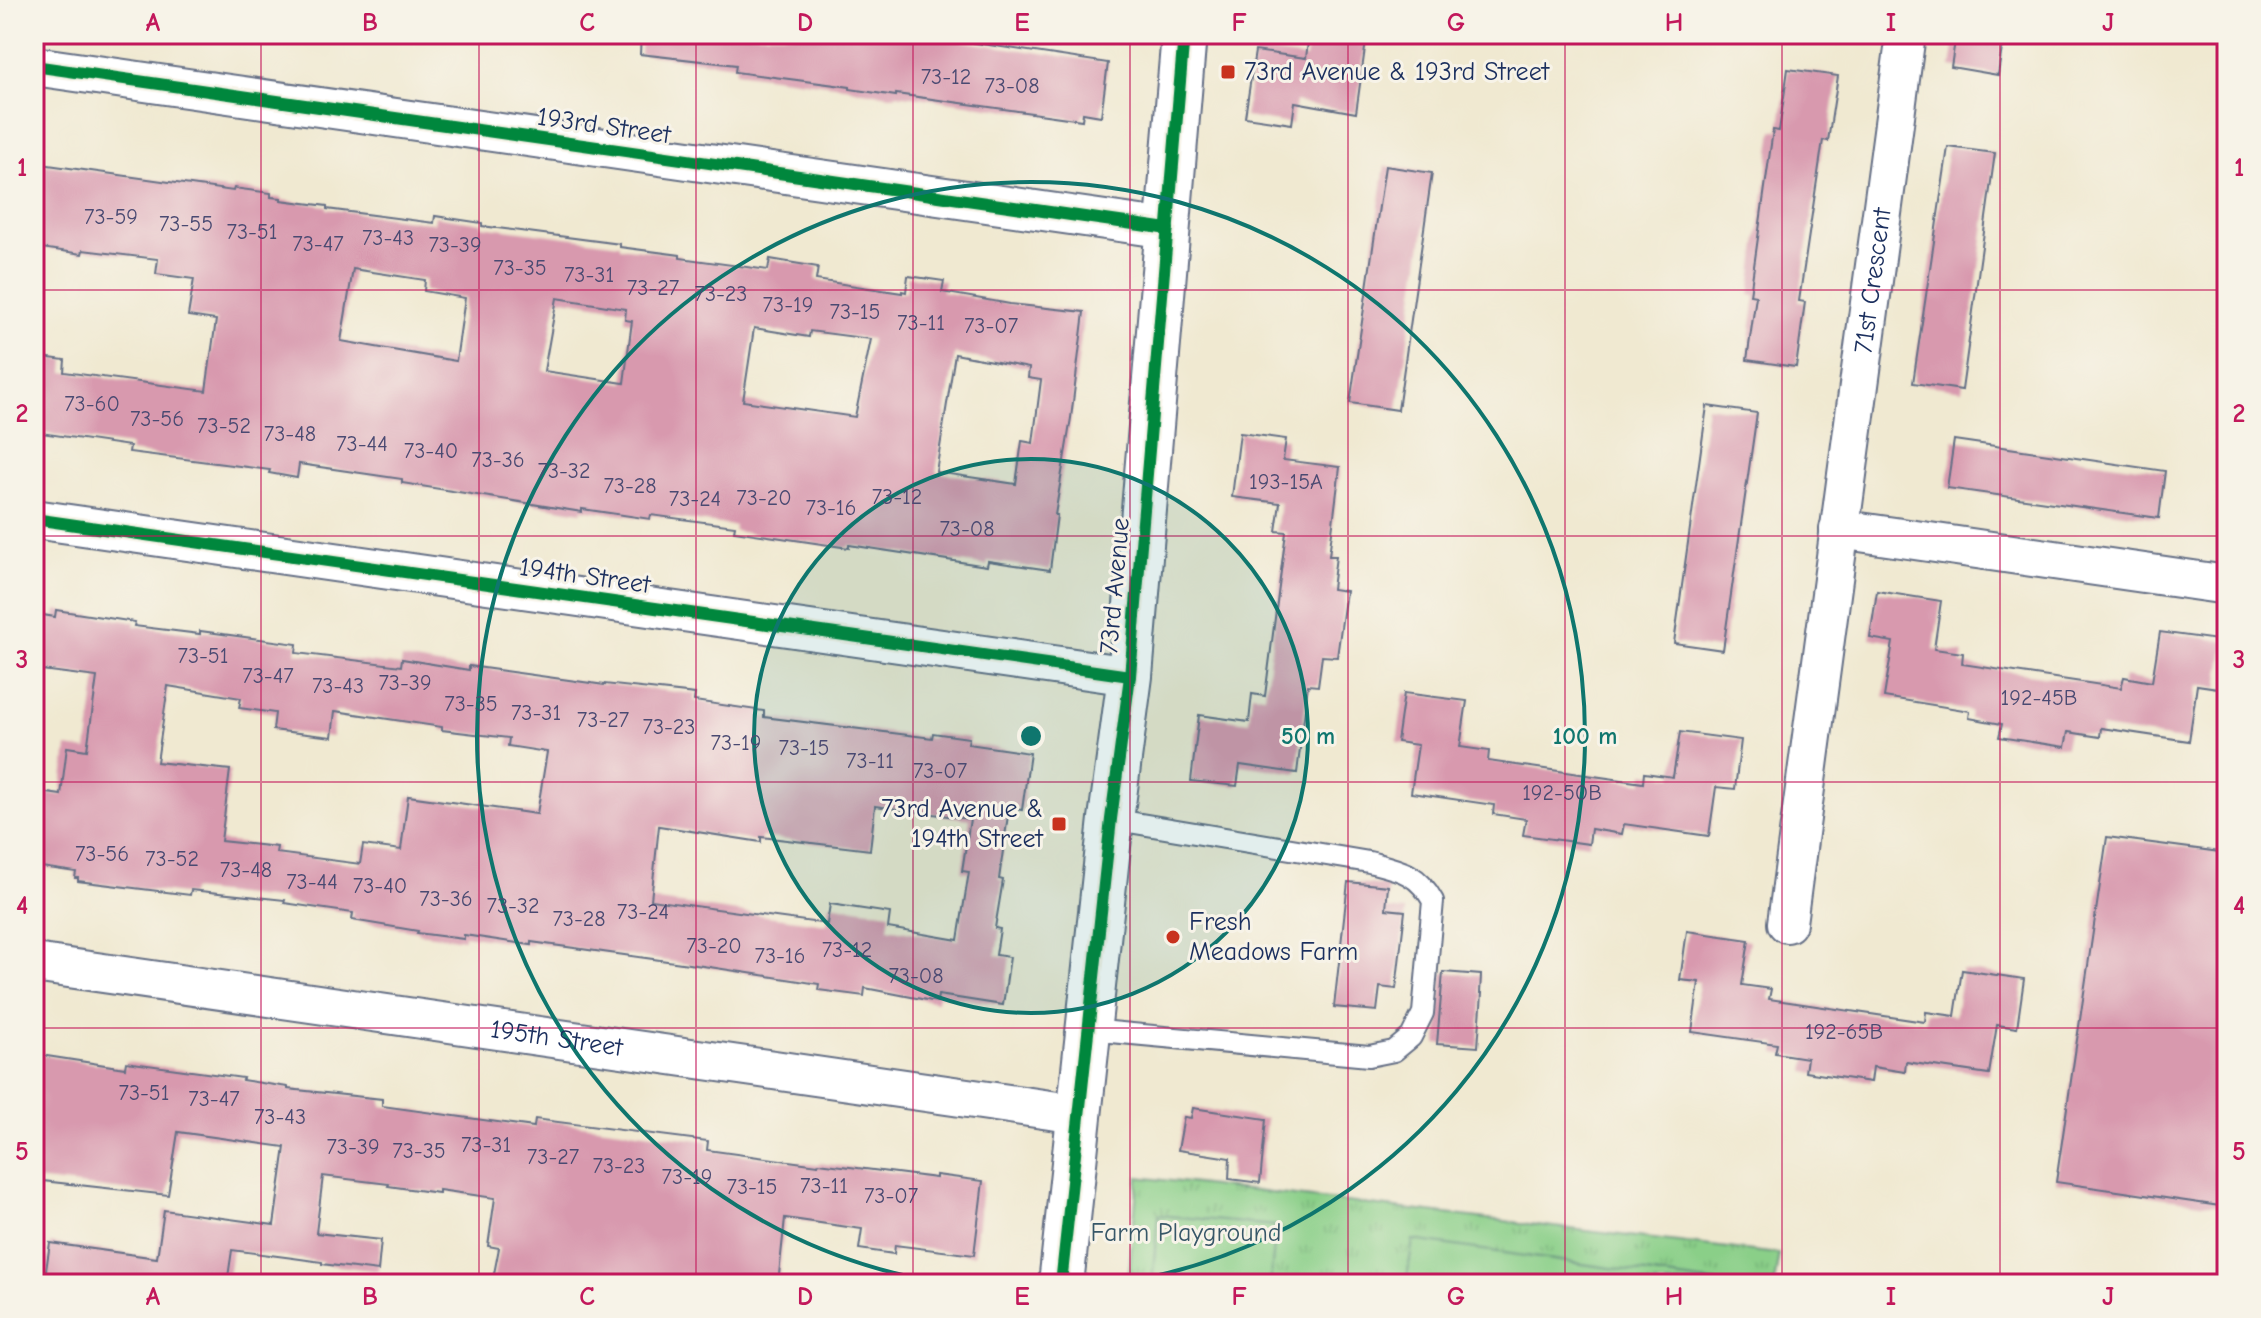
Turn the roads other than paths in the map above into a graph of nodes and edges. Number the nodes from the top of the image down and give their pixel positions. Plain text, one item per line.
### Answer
1 (1184, 34) edge
2 (1906, 34) edge
3 (34, 66) edge
4 (1168, 229) junction
5 (34, 519) edge
6 (1839, 529) junction
7 (2227, 585) edge
8 (1130, 676) junction
9 (1111, 819) junction
10 (1787, 923) dead end
11 (34, 963) edge
12 (1089, 1030) junction
13 (1078, 1114) junction
14 (1061, 1284) edge

1 - 4 street, 73rd Avenue
2 - 6 street, 71st Crescent
3 - 4 street, 193rd Street
4 - 8 street, 73rd Avenue
5 - 8 street, 194th Street
6 - 7 street
6 - 10 street, 71st Crescent
8 - 9 street, 73rd Avenue
9 - 12 street, 73rd Avenue
9 - 12 lane
11 - 13 street, 195th Street
12 - 13 street, 73rd Avenue
13 - 14 street, 73rd Avenue

